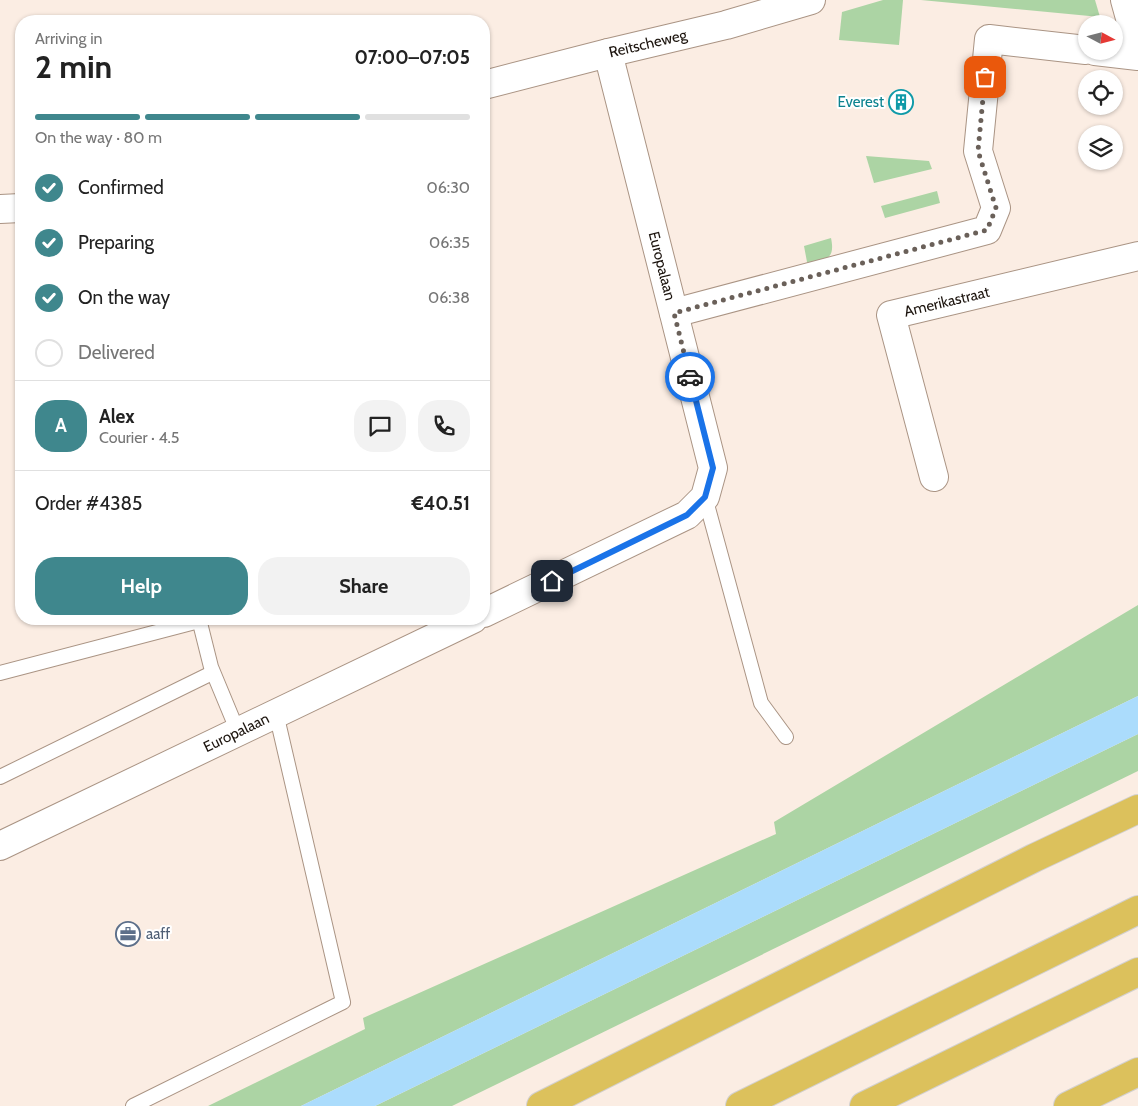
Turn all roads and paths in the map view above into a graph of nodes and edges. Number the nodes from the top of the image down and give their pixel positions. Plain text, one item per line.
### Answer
1 (811, 0) edge
2 (1125, 0) edge
3 (1138, 47) edge
4 (1078, 49) edge
5 (608, 53) junction
6 (1123, 54) edge
7 (1138, 56) edge
8 (490, 83) edge
9 (15, 208) edge
10 (0, 209) edge
11 (1138, 256) edge
12 (674, 313) junction
13 (934, 478) dead end
14 (705, 497) junction
15 (490, 610) edge
16 (181, 625) edge
17 (200, 625) edge
18 (459, 625) edge
19 (212, 673) junction
20 (0, 674) edge
21 (276, 713) junction
22 (238, 732) junction
23 (786, 737) dead end
24 (0, 777) edge
25 (1138, 809) edge
26 (0, 846) edge
27 (1138, 910) edge
28 (1138, 972) edge
29 (1138, 1072) edge
30 (133, 1106) edge
31 (541, 1106) edge
32 (740, 1106) edge
33 (864, 1106) edge
34 (1068, 1106) edge

1 - 5 street, Reitscheweg
2 - 3 street
4 - 12 street
5 - 8 street, Reitscheweg
5 - 12 street, Europalaan
6 - 7 street
9 - 10 street
11 - 13 street, Amerikastraat
12 - 14 street, Europalaan
14 - 15 street, Europalaan
14 - 23 lane
16 - 20 lane
17 - 19 lane
18 - 21 street, Europalaan
19 - 22 lane
19 - 24 lane
21 - 22 street, Europalaan
21 - 30 lane
22 - 26 street, Europalaan
25 - 31 highway
27 - 32 highway
28 - 33 highway
29 - 34 highway

